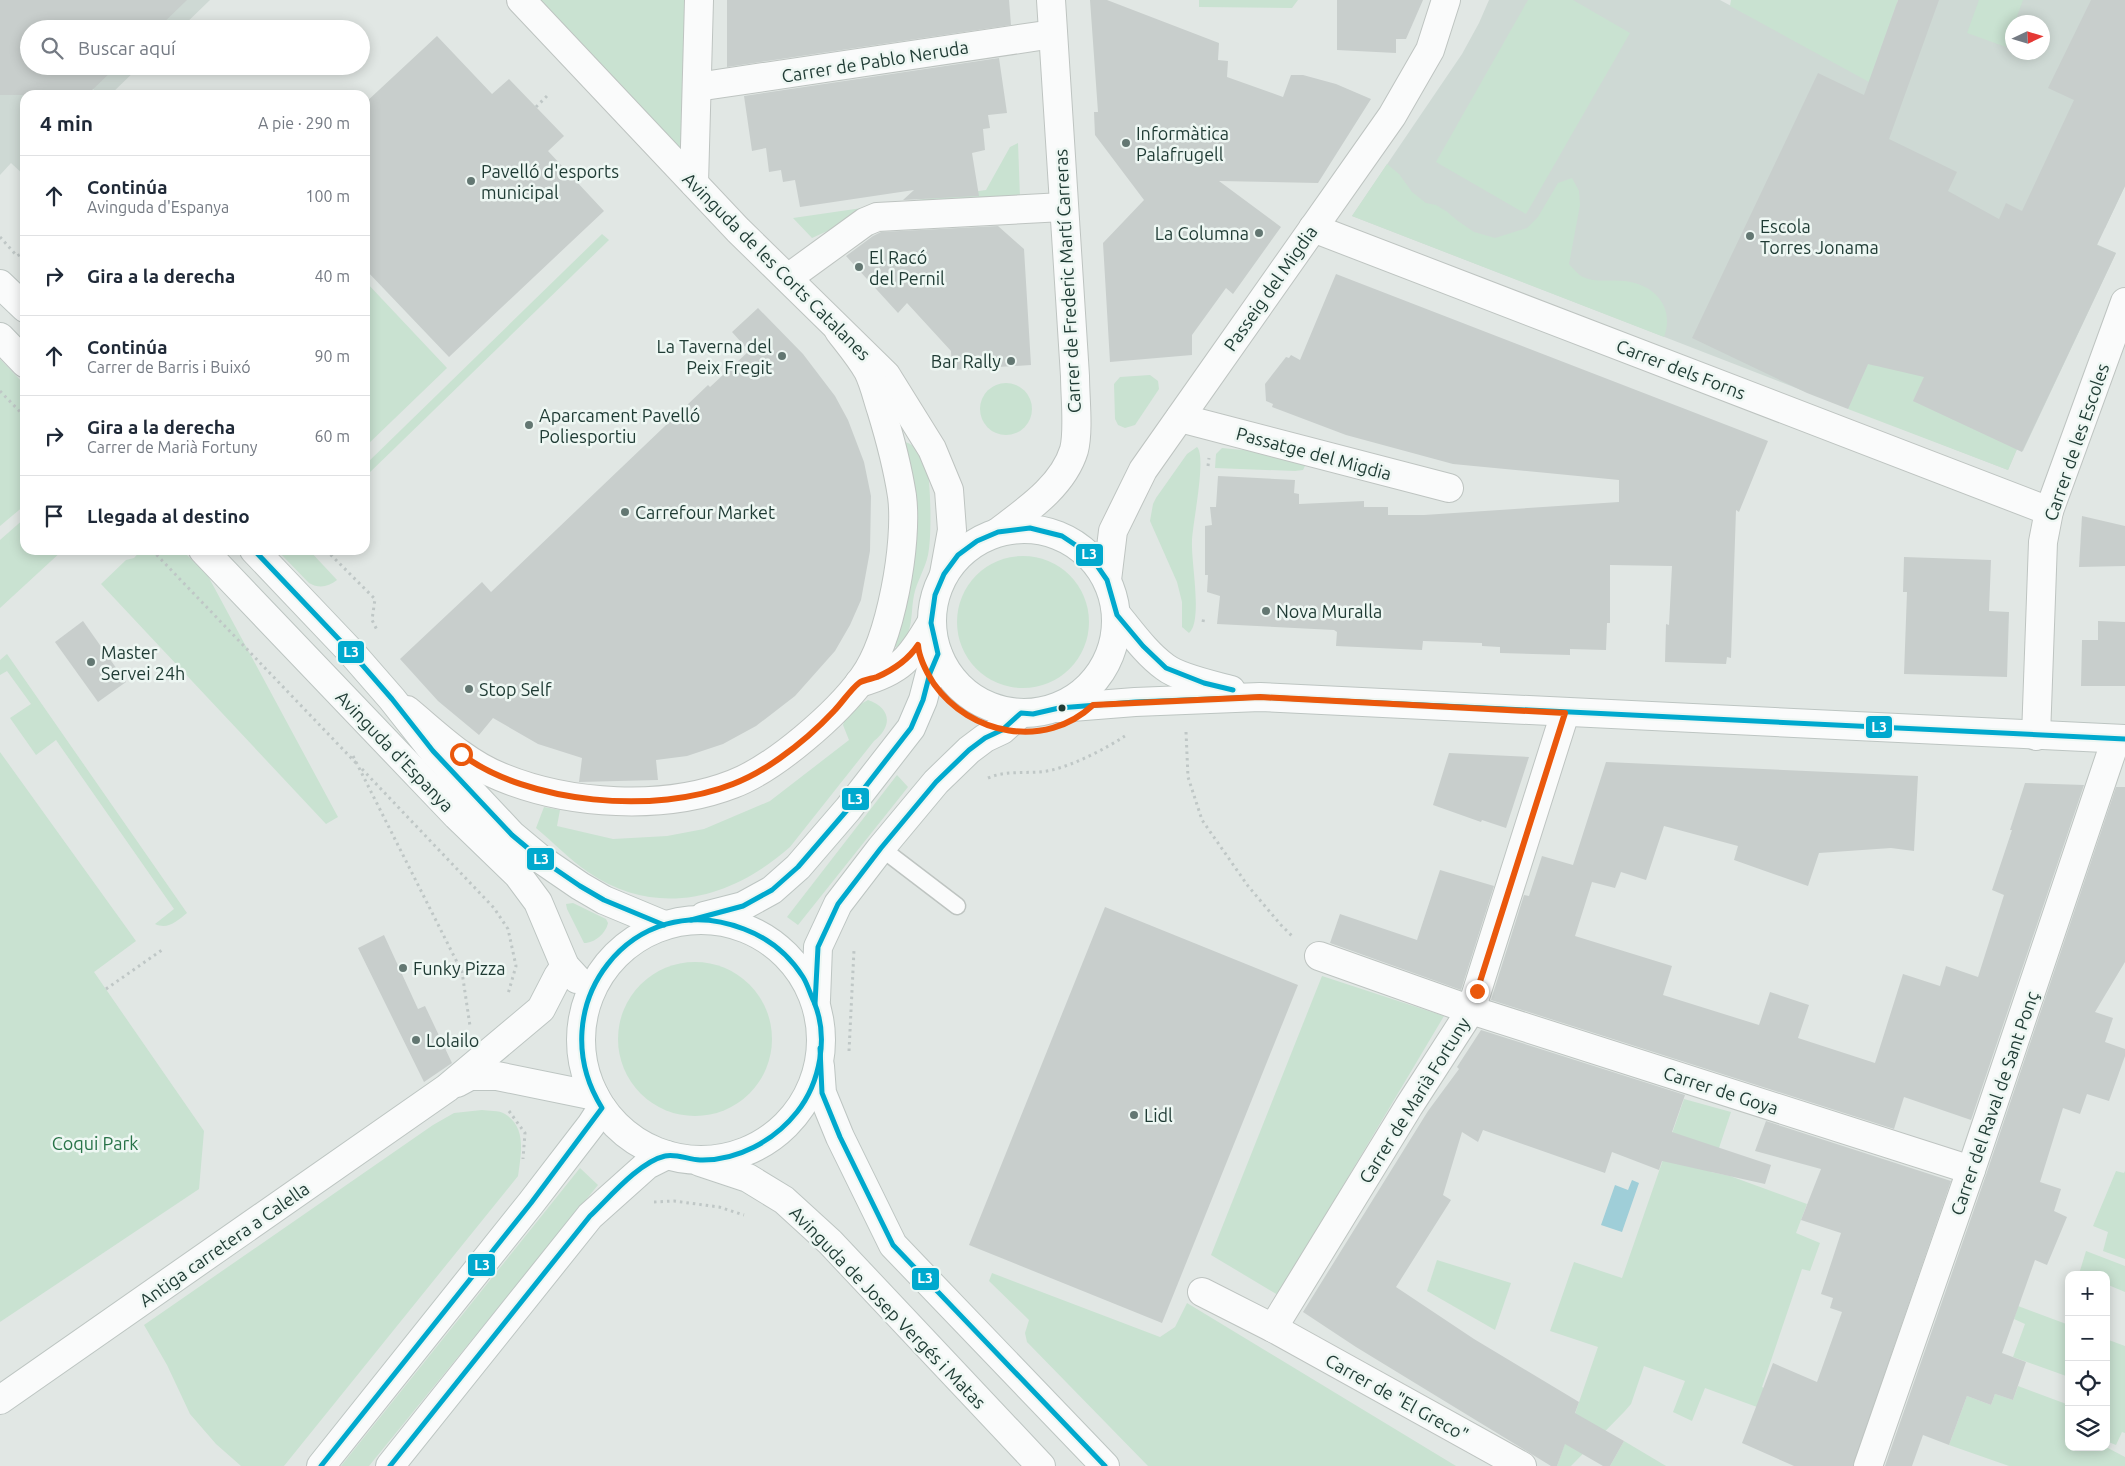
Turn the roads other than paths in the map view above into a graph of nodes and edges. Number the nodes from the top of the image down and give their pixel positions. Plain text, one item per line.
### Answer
1 (521, 0) edge
2 (699, 0) edge
3 (1051, 0) edge
4 (1446, 0) edge
5 (1053, 34) junction
6 (697, 87) junction
7 (694, 183) junction
8 (1063, 207) junction
9 (1313, 228) junction
10 (788, 278) junction
11 (0, 284) edge
12 (2125, 302) edge
13 (20, 303) edge
14 (839, 331) junction
15 (0, 337) edge
16 (20, 358) edge
17 (1180, 418) junction
18 (1449, 488) dead end
19 (2049, 511) junction
20 (998, 532) junction
21 (208, 555) edge
22 (259, 555) edge
23 (944, 574) junction
24 (1108, 580) junction
25 (1117, 615) junction
26 (931, 623) junction
27 (938, 654) junction
28 (859, 682) junction
29 (1260, 697) junction
30 (392, 698) junction
31 (1059, 708) junction
32 (1020, 713) junction
33 (1565, 713) junction
34 (2036, 736) junction
35 (2121, 739) edge
36 (881, 848) junction
37 (957, 906) dead end
38 (691, 920) junction
39 (664, 925) junction
40 (1319, 956) road end
41 (565, 966) junction
42 (588, 997) junction
43 (815, 1004) junction
44 (542, 1009) junction
45 (1470, 1010) junction
46 (820, 1048) junction
47 (477, 1070) junction
48 (598, 1102) junction
49 (679, 1157) junction
50 (1971, 1170) junction
51 (1202, 1292) dead end
52 (1272, 1328) junction
53 (0, 1400) edge
54 (1518, 1465) edge
55 (321, 1466) edge
56 (390, 1466) edge
57 (1041, 1466) edge
58 (1104, 1466) edge
59 (1868, 1466) edge

1 - 7 street, Avinguda de les Corts Catalanes
2 - 6 street
3 - 5 street, Carrer de Frederic Martí Carreras
4 - 9 street, Passeig del Migdia
5 - 6 street, Carrer de Pablo Neruda
5 - 8 street, Carrer de Frederic Martí Carreras
6 - 7 street
7 - 10 street, Avinguda de les Corts Catalanes
8 - 10 street
8 - 20 street, Carrer de Frederic Martí Carreras
9 - 17 street, Passeig del Migdia
9 - 19 street, Carrer dels Forns
10 - 14 street, Avinguda de les Corts Catalanes
11 - 13 street
12 - 19 street, Carrer de les Escoles
14 - 23 street, Avinguda de les Corts Catalanes
14 - 28 street, Avinguda d'Espanya
15 - 16 street
17 - 18 street, Passatge del Migdia
17 - 24 street, Passeig del Migdia
19 - 34 street, Carrer de les Escoles
20 - 23 street
20 - 24 street
21 - 41 street, Avinguda d'Espanya
22 - 30 street, Avinguda d'Espanya
23 - 26 street
24 - 25 street
25 - 29 street
25 - 31 street
26 - 27 street
26 - 28 street
27 - 32 street
27 - 38 street
28 - 30 street, Avinguda d'Espanya
29 - 31 street
29 - 33 street
30 - 39 street, Avinguda d'Espanya
31 - 32 street
32 - 36 street
33 - 34 street
33 - 45 street, Carrer de Marià Fortuny
34 - 35 street
35 - 50 street, Carrer del Raval de Sant Ponç
36 - 37 lane
36 - 43 street
38 - 39 street
38 - 43 street
39 - 42 street
40 - 45 street, Carrer de Goya
41 - 42 street
41 - 44 street
42 - 44 street
42 - 48 street
43 - 46 street
44 - 47 street, Antiga carretera a Calella
45 - 50 street, Carrer de Goya
45 - 52 street, Carrer de Marià Fortuny
46 - 49 street
46 - 58 street
47 - 48 street, Antiga carretera a Calella
47 - 53 street, Antiga carretera a Calella
48 - 49 street, Avinguda de Josep Vergés i Matas
48 - 55 street
49 - 56 street
49 - 57 street, Avinguda de Josep Vergés i Matas
50 - 59 street, Carrer del Raval de Sant Ponç
51 - 52 street, Carrer de "El Greco"
52 - 54 street, Carrer de "El Greco"

